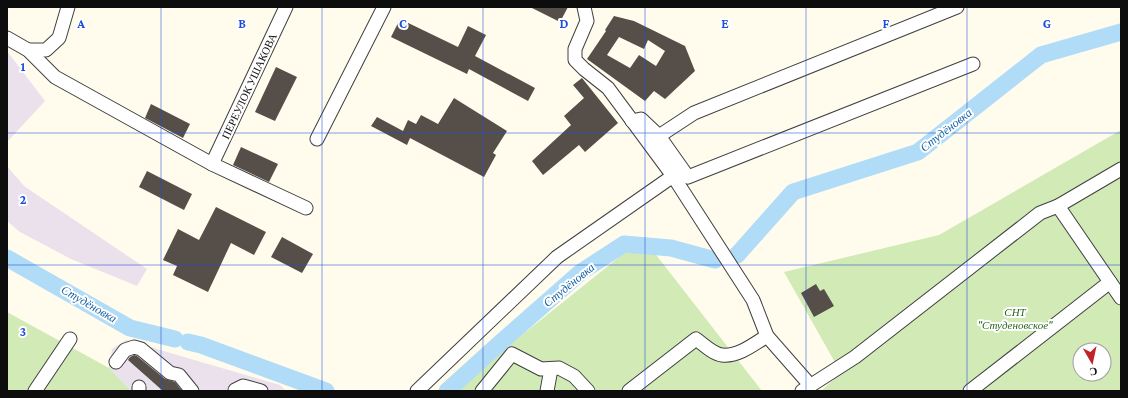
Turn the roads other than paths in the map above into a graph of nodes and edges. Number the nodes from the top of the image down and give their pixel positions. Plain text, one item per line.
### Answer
1 (68, 7) edge
2 (286, 7) edge
3 (384, 7) edge
4 (584, 7) edge
5 (957, 7) edge
6 (7, 38) edge
7 (28, 50) junction
8 (973, 64) dead end
9 (632, 121) junction
10 (659, 136) junction
11 (317, 139) dead end
12 (212, 164) junction
13 (1121, 170) edge
14 (673, 176) junction
15 (1058, 206) junction
16 (306, 208) dead end
17 (1110, 282) junction
18 (1121, 298) edge
19 (767, 336) junction
20 (70, 338) dead end
21 (116, 362) dead end
22 (551, 369) junction
23 (806, 388) edge
24 (35, 391) edge
25 (192, 391) edge
26 (236, 391) edge
27 (261, 391) edge
28 (417, 391) edge
29 (482, 391) edge
30 (547, 391) edge
31 (588, 391) edge
32 (629, 391) edge
33 (970, 391) edge

1 - 7 street
2 - 12 street, ПЕРЕУЛОК УШАКОВА
3 - 11 street
4 - 9 street
5 - 10 street
6 - 7 street
7 - 12 street
8 - 10 street
9 - 10 street
9 - 14 street
12 - 16 street
13 - 15 street
14 - 19 street
14 - 28 street
15 - 17 street
15 - 23 street
17 - 18 street
17 - 33 street
19 - 23 street
19 - 32 street
20 - 24 street
21 - 25 street
22 - 29 street
22 - 30 street
22 - 31 street
26 - 27 street

